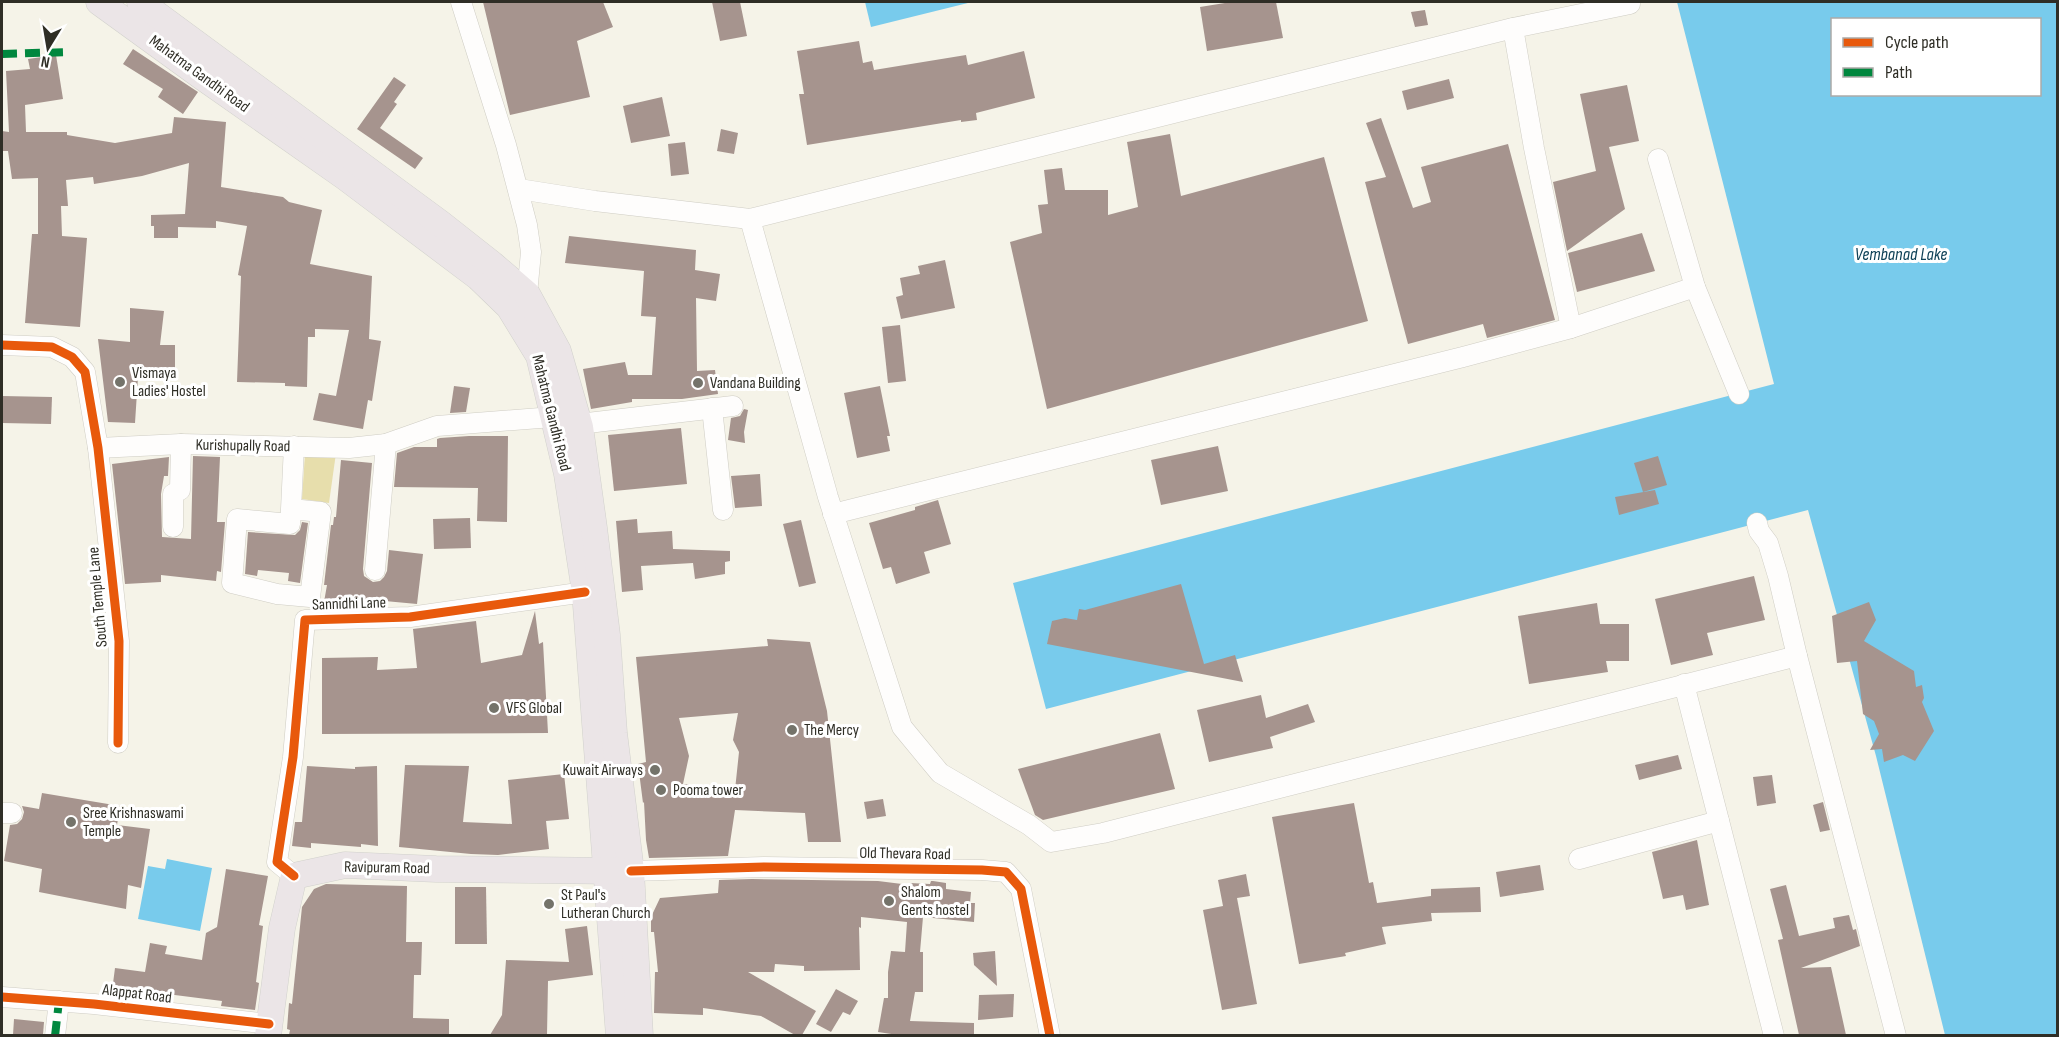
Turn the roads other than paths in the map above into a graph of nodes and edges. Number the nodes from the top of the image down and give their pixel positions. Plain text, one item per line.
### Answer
1 (99, 2) edge
2 (140, 2) edge
3 (461, 2) edge
4 (1629, 4) dead end
5 (1513, 28) junction
6 (1658, 159) dead end
7 (519, 189) junction
8 (750, 219) junction
9 (1695, 287) junction
10 (518, 301) junction
11 (1571, 328) junction
12 (2, 345) edge
13 (1739, 394) dead end
14 (733, 406) dead end
15 (712, 408) junction
16 (553, 417) junction
17 (579, 423) junction
18 (181, 444) junction
19 (386, 444) junction
20 (294, 446) junction
21 (98, 448) junction
22 (291, 509) junction
23 (723, 510) dead end
24 (833, 514) junction
25 (1757, 523) dead end
26 (173, 527) dead end
27 (375, 570) dead end
28 (585, 592) junction
29 (1797, 656) junction
30 (1684, 684) junction
31 (118, 743) dead end
32 (1719, 821) junction
33 (1579, 859) dead end
34 (618, 871) junction
35 (294, 876) junction
36 (2, 997) edge
37 (59, 1001) junction
38 (269, 1030) edge
39 (55, 1035) edge
40 (619, 1035) edge
41 (640, 1035) edge
42 (1050, 1035) edge
43 (1774, 1035) edge
44 (1896, 1035) edge

1 - 10 main road, Mahatma Gandhi Road
2 - 10 main road, Mahatma Gandhi Road
3 - 7 street
4 - 5 street
5 - 8 street
5 - 11 street
6 - 9 street
7 - 8 street
7 - 10 street
8 - 24 street
9 - 11 street
9 - 13 street
10 - 16 main road, Mahatma Gandhi Road
10 - 17 main road, Mahatma Gandhi Road
11 - 24 street
12 - 21 street
14 - 15 street
15 - 17 street
15 - 23 street
16 - 19 street, Kurishupally Road
16 - 28 main road, Mahatma Gandhi Road
17 - 34 main road, Mahatma Gandhi Road
18 - 20 street, Kurishupally Road
18 - 21 street, Kurishupally Road
18 - 26 street
19 - 20 street, Kurishupally Road
19 - 27 street
20 - 22 street
21 - 31 street, South Temple Lane
22 - 22 street
24 - 30 street
25 - 29 street
28 - 34 main road, Mahatma Gandhi Road
28 - 35 street, Sannidhi Lane
29 - 30 street
29 - 44 street
30 - 32 street
32 - 33 street
32 - 43 street
34 - 35 main road, Ravipuram Road
34 - 40 main road, Mahatma Gandhi Road
34 - 41 main road, Mahatma Gandhi Road
34 - 42 street, Old Thevara Road
35 - 38 main road
36 - 37 street, Alappat Road
37 - 38 street, Alappat Road
37 - 39 street

